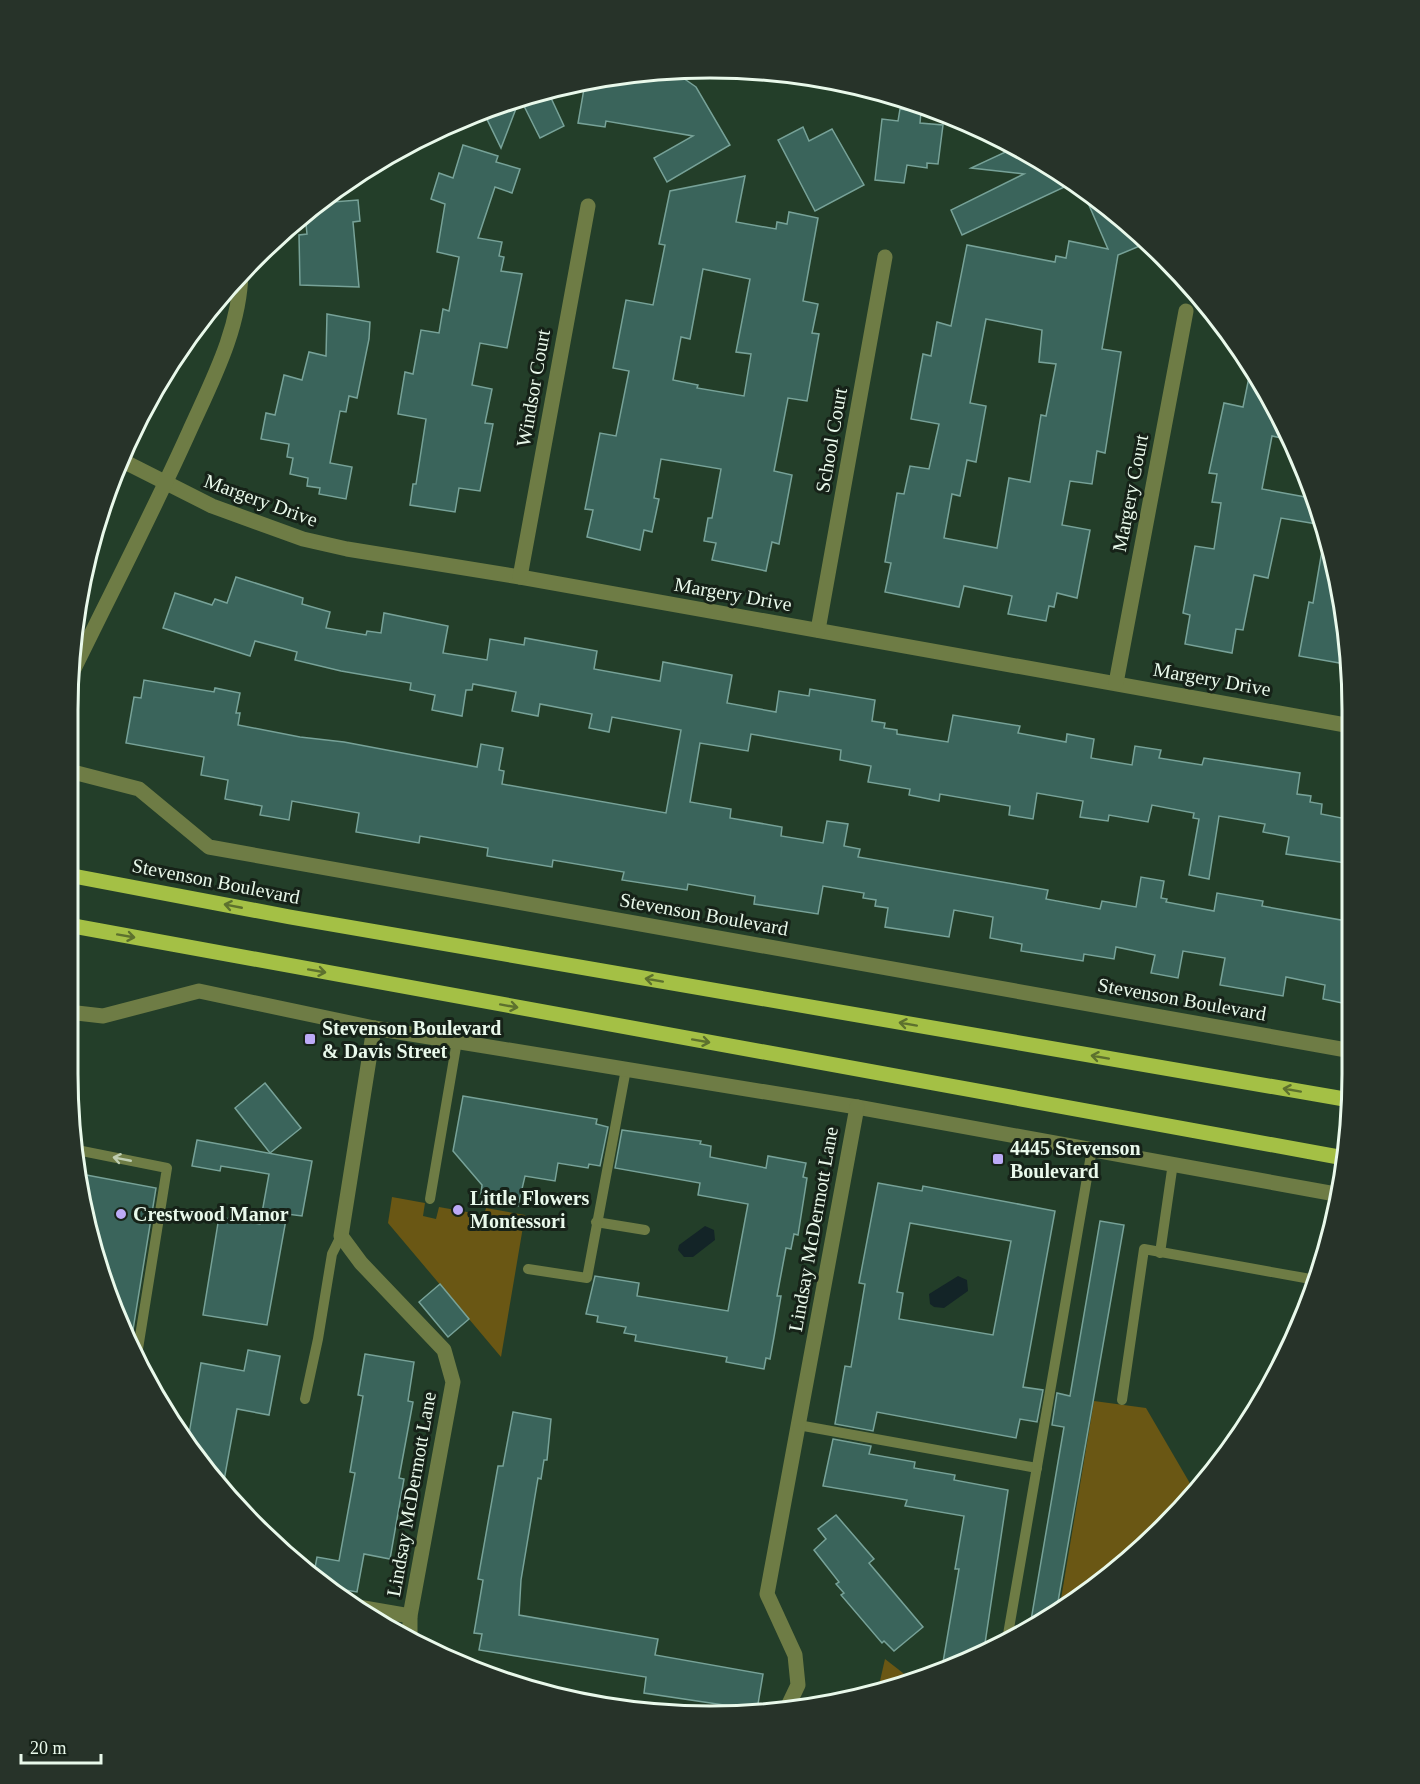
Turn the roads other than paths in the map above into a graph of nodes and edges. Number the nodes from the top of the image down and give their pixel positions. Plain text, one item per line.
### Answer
1 (588, 206) dead end
2 (885, 257) dead end
3 (241, 286) edge
4 (1186, 311) dead end
5 (128, 464) edge
6 (165, 485) junction
7 (519, 577) junction
8 (818, 630) junction
9 (80, 656) edge
10 (1116, 683) junction
11 (1342, 724) edge
12 (78, 773) edge
13 (78, 877) edge
14 (78, 928) edge
15 (78, 1013) edge
16 (374, 1028) junction
17 (457, 1041) junction
18 (1342, 1049) edge
19 (626, 1069) junction
20 (1341, 1099) edge
21 (857, 1107) junction
22 (1092, 1149) junction
23 (83, 1151) edge
24 (1337, 1157) edge
25 (1173, 1163) junction
26 (1331, 1193) edge
27 (430, 1199) dead end
28 (596, 1222) junction
29 (645, 1230) dead end
30 (340, 1236) junction
31 (1160, 1253) junction
32 (528, 1269) dead end
33 (1307, 1279) edge
34 (139, 1344) edge
35 (305, 1399) dead end
36 (1122, 1400) dead end
37 (798, 1425) junction
38 (1037, 1468) junction
39 (375, 1609) edge
40 (410, 1616) junction
41 (410, 1630) edge
42 (1009, 1631) edge
43 (790, 1701) edge

1 - 7 street, Windsor Court
2 - 8 street, School Court
3 - 6 street
4 - 10 street, Margery Court
5 - 6 street, Margery Drive
6 - 7 street, Margery Drive
6 - 9 street
7 - 8 street, Margery Drive
8 - 10 street, Margery Drive
10 - 11 street, Margery Drive
12 - 18 street, Stevenson Boulevard
20 -> 13 main road, Stevenson Boulevard
14 -> 24 main road
15 - 16 street
16 - 17 street
16 - 30 street
17 - 19 street
17 - 27 lane
19 - 21 street
19 - 28 lane
21 - 22 street
21 - 37 street, Lindsay McDermott Lane
22 - 25 street
22 - 38 lane
34 -> 23 lane
25 - 26 street
25 - 31 lane
28 - 29 lane
28 - 32 lane
30 - 35 lane
30 - 40 street, Lindsay McDermott Lane
31 - 33 lane
31 - 36 lane
37 - 38 lane
37 - 43 street, Lindsay McDermott Lane
38 - 42 lane
39 - 40 street, Lindsay McDermott Lane
40 - 41 street, Lindsay McDermott Lane

